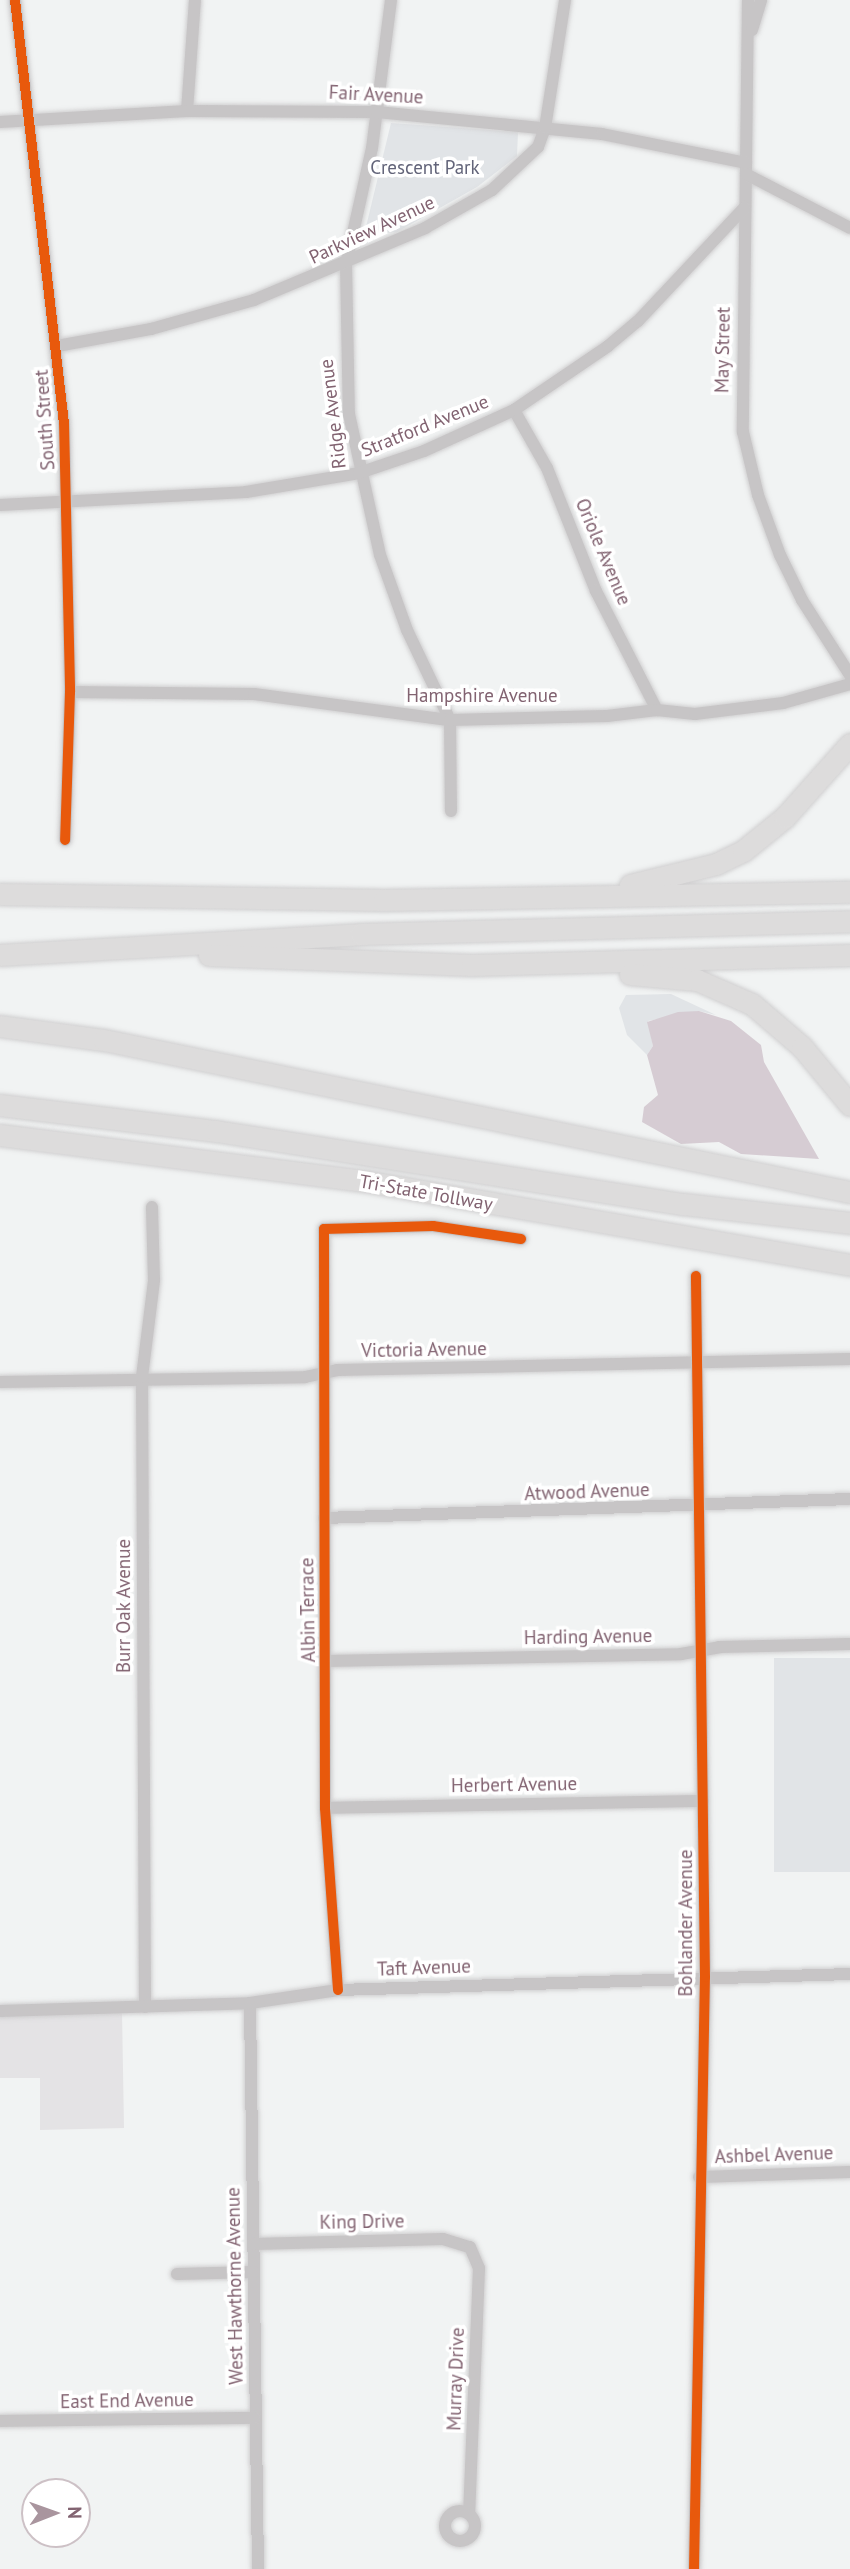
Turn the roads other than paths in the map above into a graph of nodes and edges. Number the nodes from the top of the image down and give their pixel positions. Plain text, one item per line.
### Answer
1 (15, 0) edge
2 (195, 0) edge
3 (391, 0) edge
4 (565, 0) edge
5 (748, 0) edge
6 (761, 0) edge
7 (749, 41) junction
8 (187, 111) junction
9 (377, 113) junction
10 (28, 120) junction
11 (0, 122) edge
12 (545, 128) junction
13 (746, 168) junction
14 (745, 207) junction
15 (850, 228) edge
16 (346, 264) junction
17 (57, 346) junction
18 (514, 410) junction
19 (359, 473) junction
20 (68, 501) junction
21 (0, 505) edge
22 (850, 675) edge
23 (850, 684) edge
24 (70, 692) junction
25 (657, 710) junction
26 (450, 720) junction
27 (850, 744) edge
28 (451, 811) dead end
29 (65, 840) dead end
30 (850, 891) edge
31 (0, 894) edge
32 (526, 897) junction
33 (850, 921) edge
34 (169, 947) junction
35 (0, 955) edge
36 (850, 955) edge
37 (472, 965) junction
38 (0, 1026) edge
39 (0, 1105) edge
40 (850, 1105) edge
41 (0, 1135) edge
42 (850, 1192) edge
43 (152, 1207) dead end
44 (850, 1223) edge
45 (521, 1239) dead end
46 (850, 1265) edge
47 (696, 1276) dead end
48 (850, 1359) edge
49 (697, 1362) junction
50 (323, 1375) junction
51 (142, 1377) junction
52 (0, 1382) edge
53 (850, 1499) edge
54 (699, 1506) junction
55 (324, 1518) junction
56 (850, 1644) edge
57 (700, 1652) junction
58 (326, 1661) junction
59 (703, 1801) junction
60 (325, 1808) junction
61 (850, 1974) edge
62 (705, 1977) junction
63 (338, 1990) junction
64 (250, 2003) junction
65 (145, 2007) junction
66 (0, 2011) edge
67 (850, 2172) edge
68 (699, 2177) junction
69 (254, 2244) junction
70 (470, 2248) joint
71 (254, 2272) junction
72 (177, 2274) dead end
73 (255, 2418) junction
74 (0, 2421) edge
75 (469, 2514) dead end
76 (258, 2569) edge
77 (694, 2569) edge

1 - 10 street, South Street
2 - 8 street
3 - 9 street, Ridge Avenue
4 - 12 street, Parkview Avenue
5 - 7 street, May Street
6 - 7 street
7 - 13 street, May Street
8 - 9 street, Fair Avenue
8 - 10 street, Fair Avenue
9 - 12 street, Fair Avenue
9 - 16 street, Ridge Avenue
10 - 11 street, Fair Avenue
10 - 17 street, South Street
12 - 13 street, Fair Avenue
12 - 16 street, Parkview Avenue
13 - 14 street, May Street
13 - 15 street, Fair Avenue
14 - 18 street, Stratford Avenue
14 - 22 street, May Street
16 - 17 street, Parkview Avenue
16 - 19 street, Ridge Avenue
17 - 20 street, South Street
18 - 19 street, Stratford Avenue
18 - 25 street, Oriole Avenue
19 - 20 street, Stratford Avenue
19 - 26 street, Ridge Avenue
20 - 21 street, Stratford Avenue
20 - 24 street, South Street
23 - 25 street, Hampshire Avenue
24 - 26 street, Hampshire Avenue
24 - 29 street, South Street
25 - 26 street, Hampshire Avenue
26 - 28 street, Ridge Avenue
27 - 32 highway
30 - 32 highway
31 - 32 highway
33 - 34 highway
34 - 35 highway
34 - 37 highway
36 - 37 highway
37 - 40 highway
38 - 42 highway
39 - 44 highway, Tri-State Tollway
41 - 46 highway, Tri-State Tollway
43 - 51 street, Burr Oak Avenue
45 - 50 street, Albin Terrace
47 - 49 street, Bohlander Avenue
48 - 49 street, Victoria Avenue
49 - 50 street, Victoria Avenue
49 - 54 street, Bohlander Avenue
50 - 51 street, Victoria Avenue
50 - 55 street, Albin Terrace
51 - 52 street, Victoria Avenue
51 - 65 street, Burr Oak Avenue
53 - 54 street, Atwood Avenue
54 - 55 street, Atwood Avenue
54 - 57 street, Bohlander Avenue
55 - 58 street, Albin Terrace
56 - 57 street, Harding Avenue
57 - 58 street, Harding Avenue
57 - 59 street, Bohlander Avenue
58 - 60 street, Albin Terrace
59 - 60 street, Herbert Avenue
59 - 62 street, Bohlander Avenue
60 - 63 street, Albin Terrace
61 - 62 street, Taft Avenue
62 - 63 street, Taft Avenue
62 - 68 street, Bohlander Avenue
63 - 64 street, Taft Avenue
64 - 65 street, Taft Avenue
64 - 69 street, West Hawthorne Avenue
65 - 66 street, Taft Avenue
67 - 68 street, Ashbel Avenue
68 - 77 street, Bohlander Avenue
69 - 70 street, King Drive
69 - 71 street, West Hawthorne Avenue
70 - 75 street, Murray Drive
71 - 72 street
71 - 73 street, West Hawthorne Avenue
73 - 74 street, East End Avenue
73 - 76 street, West Hawthorne Avenue

